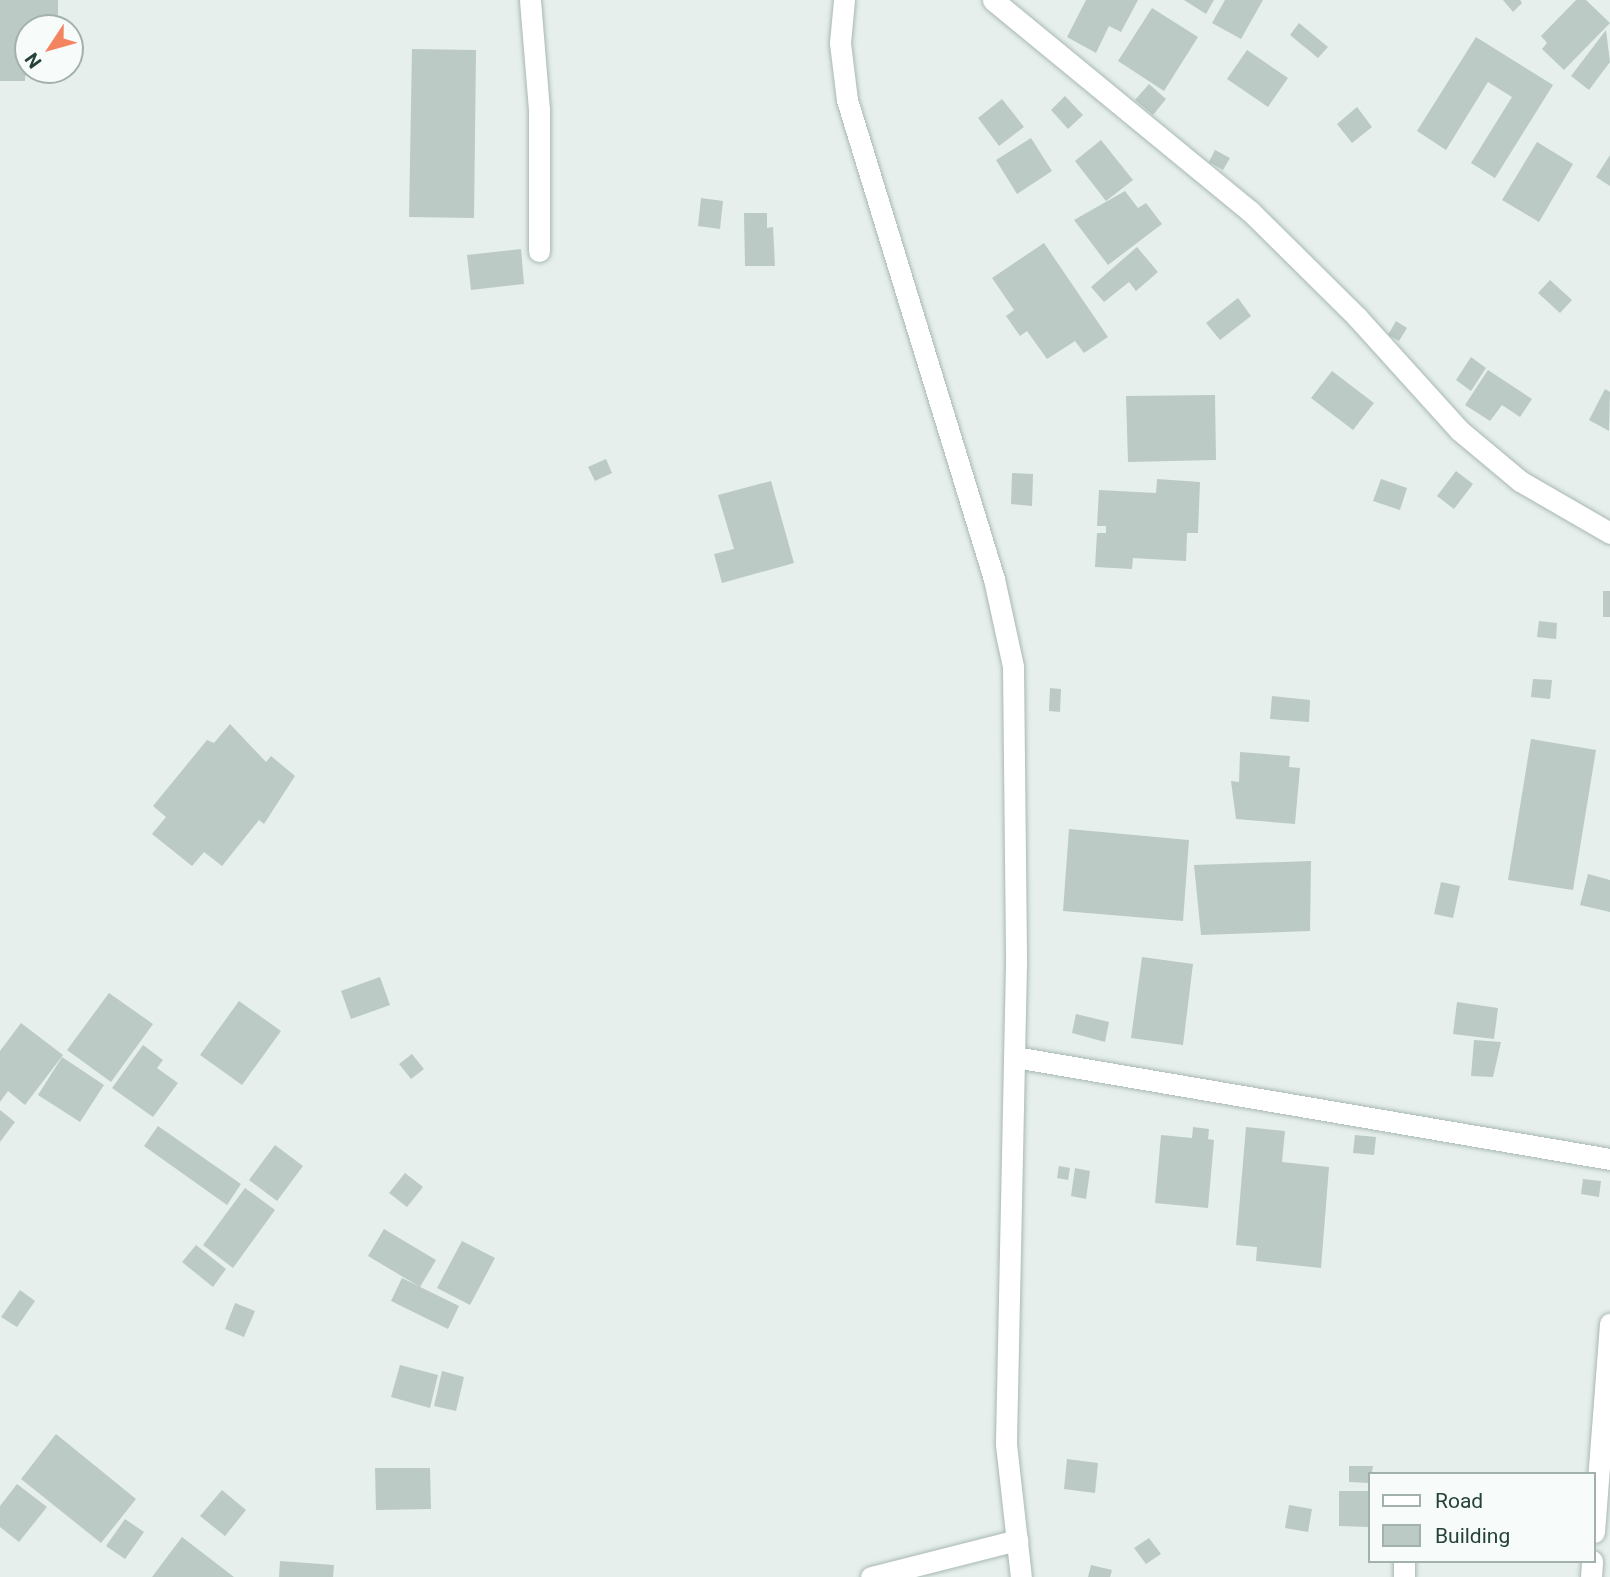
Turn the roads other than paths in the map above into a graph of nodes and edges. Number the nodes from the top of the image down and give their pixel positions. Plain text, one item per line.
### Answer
1 (530, 0) edge
2 (844, 0) edge
3 (993, 0) edge
4 (539, 251) dead end
5 (1609, 529) edge
6 (1015, 1058) junction
7 (1610, 1159) edge
8 (1610, 1324) edge
9 (1596, 1506) edge
10 (1017, 1540) junction
11 (871, 1577) edge
12 (1021, 1577) edge

1 - 4 street
2 - 6 street
3 - 5 street
6 - 7 street
6 - 10 street
8 - 9 street
10 - 11 street
10 - 12 street

